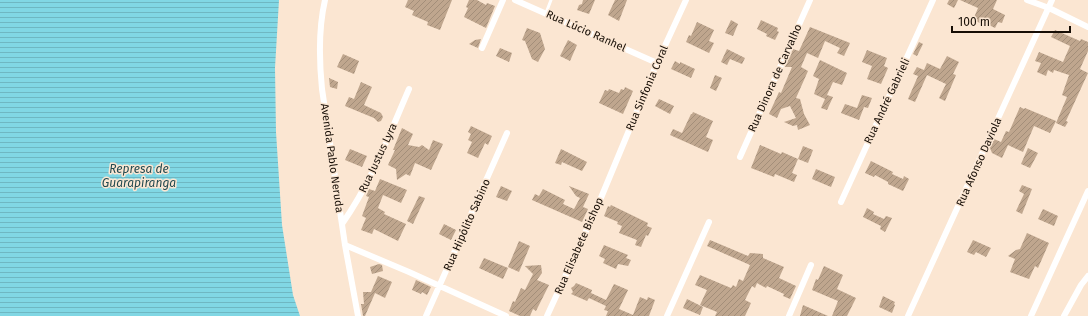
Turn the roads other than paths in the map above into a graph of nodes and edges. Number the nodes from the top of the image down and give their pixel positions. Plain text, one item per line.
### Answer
1 (325, 0) edge
2 (503, 0) edge
3 (515, 0) edge
4 (551, 0) edge
5 (686, 0) edge
6 (810, 0) edge
7 (933, 0) edge
8 (1027, 0) edge
9 (1052, 0) edge
10 (1049, 8) junction
11 (546, 13) junction
12 (1088, 26) edge
13 (482, 48) dead end
14 (657, 63) junction
15 (409, 89) dead end
16 (507, 133) dead end
17 (740, 157) dead end
18 (610, 176) joint
19 (1088, 191) edge
20 (841, 202) dead end
21 (710, 222) dead end
22 (342, 224) junction
23 (345, 245) junction
24 (811, 265) dead end
25 (1088, 276) edge
26 (440, 285) junction
27 (358, 316) edge
28 (426, 316) edge
29 (506, 316) edge
30 (547, 316) edge
31 (667, 316) edge
32 (789, 316) edge
33 (908, 316) edge
34 (1031, 316) edge
35 (1064, 316) edge

1 - 22 street, Avenida Pablo Neruda
2 - 13 street
3 - 11 street, Rua Lúcio Ranhel
4 - 11 lane
5 - 14 street, Rua Sinfonia Coral
6 - 17 street, Rua Dinora de Carvalho
7 - 20 street, Rua André Gabrieli
8 - 10 street
9 - 10 street, Rua Afonso Daviola
10 - 12 street
10 - 33 street, Rua Afonso Daviola
11 - 14 street, Rua Lúcio Ranhel
14 - 18 street, Rua Sinfonia Coral
15 - 22 street, Rua Justus Lyra
16 - 26 street, Rua Hipólito Sabino
18 - 30 street, Rua Elisabete Bishop
19 - 34 street
21 - 31 street
22 - 23 street, Avenida Pablo Neruda
23 - 26 street
23 - 27 street, Avenida Pablo Neruda
24 - 32 street
25 - 35 street
26 - 28 street, Rua Hipólito Sabino
26 - 29 street

